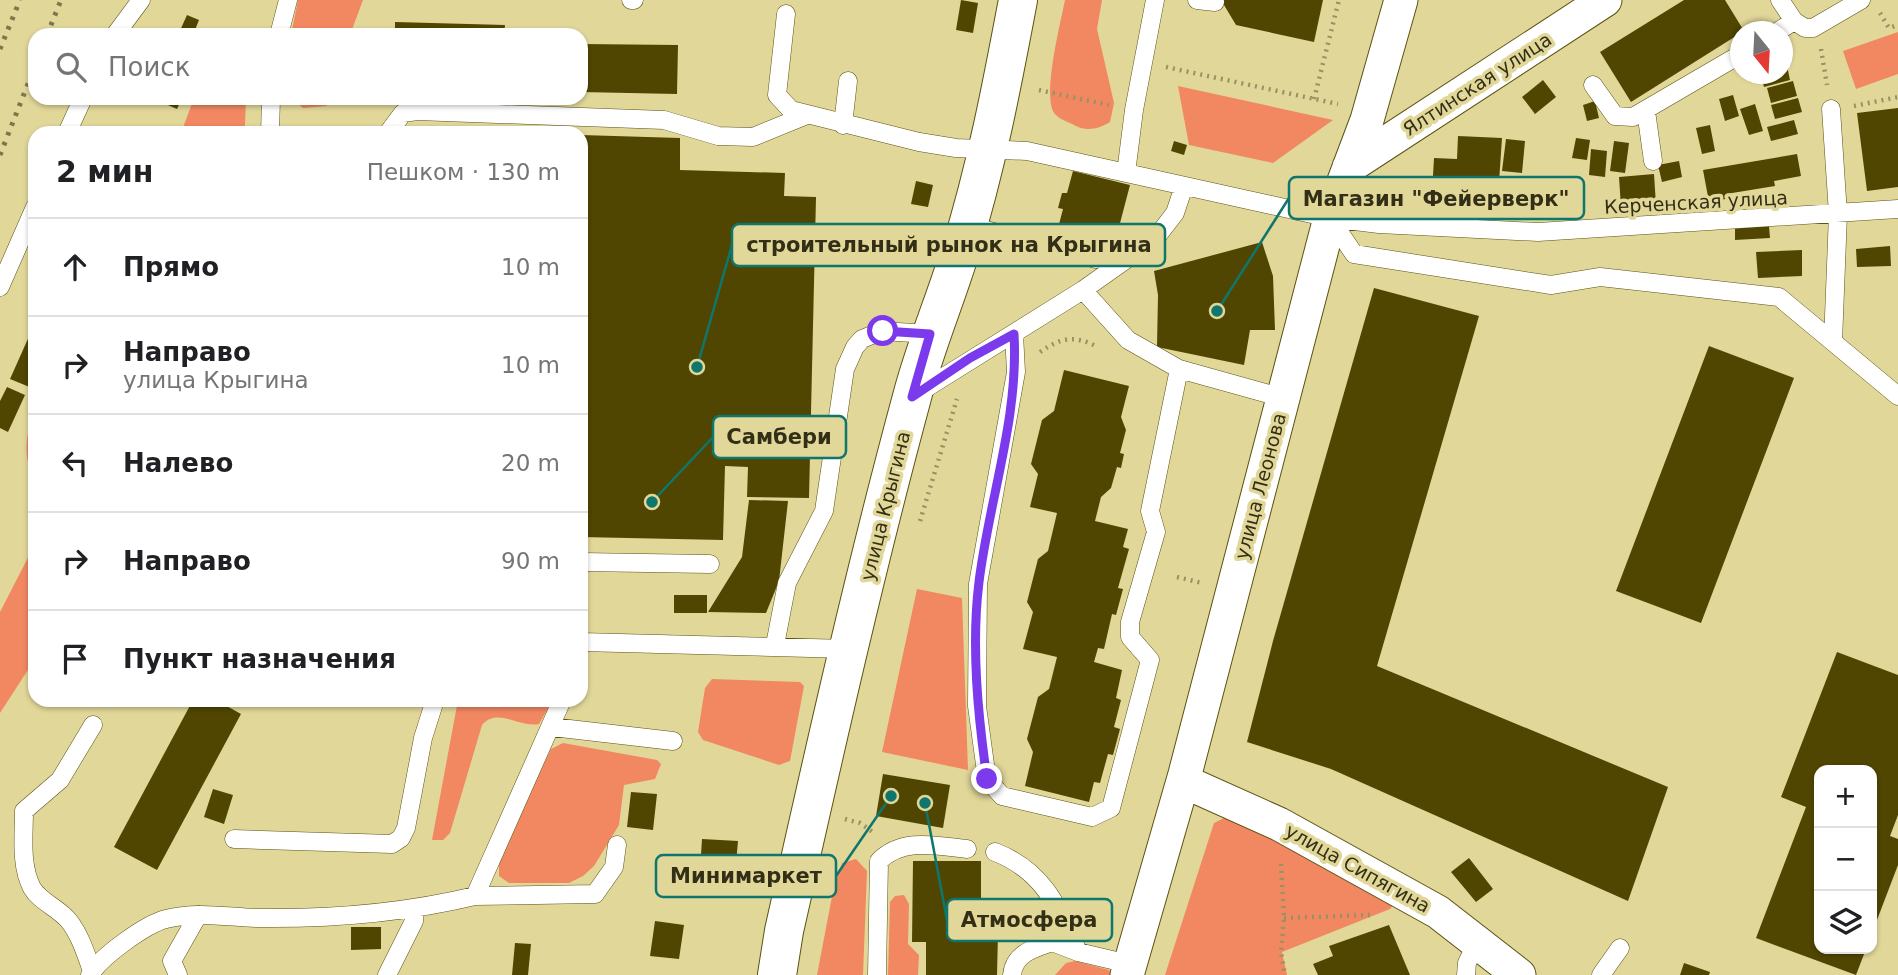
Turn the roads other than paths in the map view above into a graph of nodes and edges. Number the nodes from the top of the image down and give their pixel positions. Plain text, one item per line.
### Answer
1 (141, 0) edge
2 (288, 0) edge
3 (1018, 0) edge
4 (1156, 0) edge
5 (1401, 0) edge
6 (1605, 0) edge
7 (1780, 0) edge
8 (1861, 0) edge
9 (786, 14) dead end
10 (1794, 21) joint
11 (120, 28) edge
12 (281, 28) edge
13 (1730, 61) edge
14 (848, 81) dead end
15 (1593, 85) dead end
16 (80, 105) edge
17 (271, 105) edge
18 (1831, 109) road end
19 (1646, 111) junction
20 (807, 116) junction
21 (844, 125) junction
22 (70, 126) edge
23 (270, 126) edge
24 (394, 126) edge
25 (989, 149) junction
26 (1653, 161) dead end
27 (1349, 167) junction
28 (1126, 173) junction
29 (1184, 186) junction
30 (1898, 209) edge
31 (1838, 214) junction
32 (1329, 218) junction
33 (28, 223) edge
34 (967, 225) junction
35 (1096, 259) dead end
36 (0, 288) edge
37 (1083, 290) junction
38 (930, 334) junction
39 (1014, 334) junction
40 (1833, 342) junction
41 (1179, 369) junction
42 (1898, 396) edge
43 (912, 397) junction
44 (1283, 398) junction
45 (588, 562) edge
46 (710, 564) dead end
47 (588, 645) edge
48 (775, 645) junction
49 (849, 649) junction
50 (433, 707) edge
51 (559, 707) edge
52 (93, 725) dead end
53 (552, 727) junction
54 (673, 741) dead end
55 (1183, 781) junction
56 (234, 839) dead end
57 (618, 845) dead end
58 (967, 849) dead end
59 (995, 852) dead end
60 (475, 896) junction
61 (415, 909) junction
62 (198, 915) junction
63 (1477, 942) junction
64 (1620, 948) dead end
65 (1078, 952) junction
66 (1128, 970) edge
67 (91, 973) edge
68 (178, 975) edge
69 (387, 975) edge
70 (777, 975) edge
71 (877, 975) edge
72 (1013, 975) edge
73 (1466, 975) edge
74 (1520, 975) edge
75 (1601, 975) edge

1 - 11 lane
2 - 12 lane
3 - 25 main road, улица Крыгина
4 - 28 lane
5 - 27 street, улица Леонова
6 - 27 street, Ялтинская улица
7 - 10 lane
8 - 10 lane
9 - 20 lane, Керченская улица
13 - 19 lane
14 - 21 lane
15 - 19 lane
16 - 22 lane
17 - 23 lane
18 - 31 lane
19 - 26 lane
20 - 21 lane, Керченская улица
20 - 24 lane
21 - 25 lane, Керченская улица
25 - 28 lane, Керченская улица
25 - 34 main road, улица Крыгина
27 - 32 street, улица Леонова
28 - 29 lane, Керченская улица
29 - 32 lane, Керченская улица
29 - 37 lane
30 - 31 lane, Керченская улица
31 - 32 lane, Керченская улица
31 - 40 lane
32 - 40 lane
32 - 44 street, улица Леонова
33 - 36 lane
34 - 35 lane
34 - 38 main road, улица Крыгина
37 - 39 lane
37 - 41 lane
38 - 43 main road, улица Крыгина
38 - 48 lane
39 - 41 lane
39 - 43 lane
40 - 42 lane
41 - 44 lane
43 - 49 main road, улица Крыгина
44 - 55 street, улица Леонова
45 - 46 lane
47 - 48 lane
48 - 49 lane
49 - 70 main road, улица Крыгина
50 - 56 lane
51 - 53 lane
52 - 67 lane
53 - 54 lane
53 - 60 lane
55 - 63 street, улица Сипягина
55 - 66 street, улица Леонова
57 - 60 lane
58 - 71 lane
59 - 65 lane
60 - 61 lane
61 - 62 lane
61 - 69 lane
62 - 67 lane
62 - 68 lane
63 - 73 lane
63 - 74 street, улица Сипягина
64 - 75 lane
65 - 66 lane
65 - 72 lane

